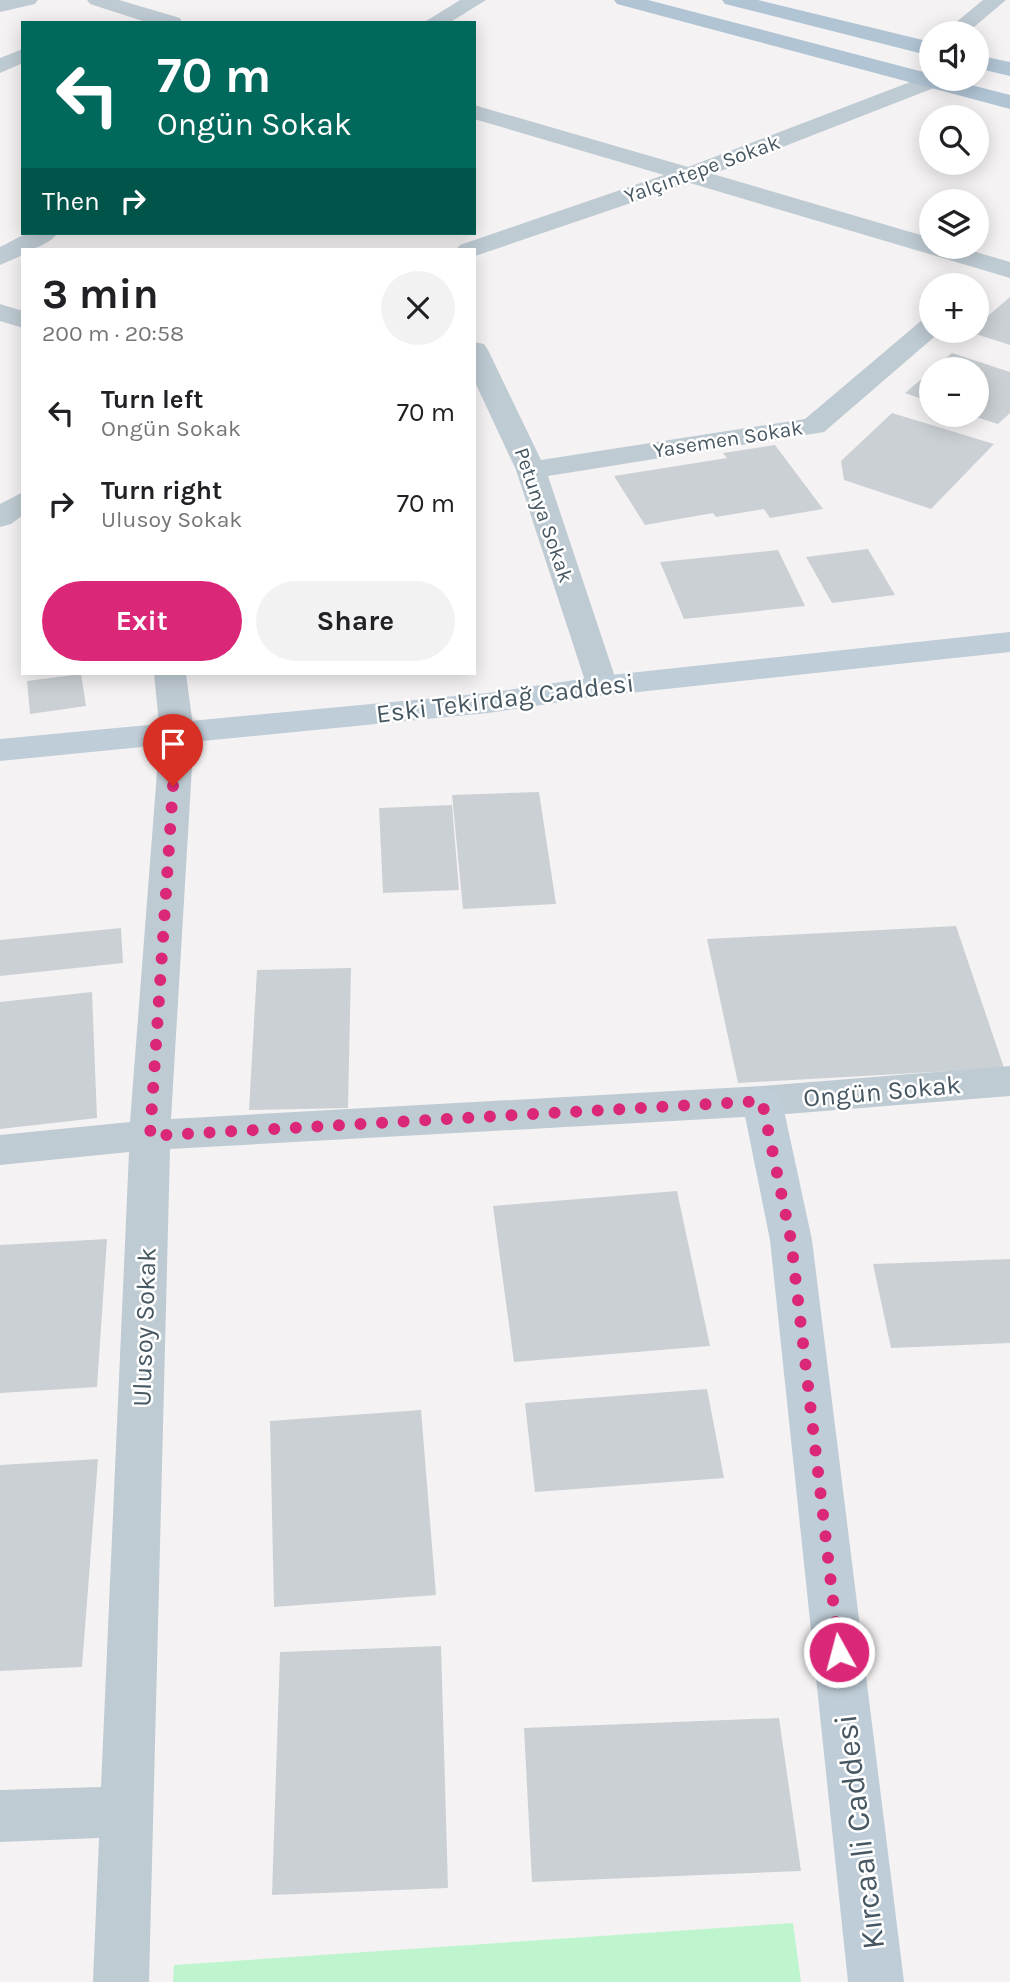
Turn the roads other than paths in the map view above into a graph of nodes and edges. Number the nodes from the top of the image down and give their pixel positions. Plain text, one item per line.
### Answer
1 (28, 0) edge
2 (97, 0) edge
3 (475, 0) edge
4 (624, 0) edge
5 (732, 0) edge
6 (996, 0) edge
7 (0, 6) edge
8 (124, 8) junction
9 (96, 21) edge
10 (166, 21) edge
11 (437, 21) edge
12 (969, 21) edge
13 (919, 46) edge
14 (21, 56) edge
15 (989, 64) edge
16 (0, 66) edge
17 (1010, 69) edge
18 (919, 78) edge
19 (919, 86) edge
20 (969, 91) edge
21 (1010, 102) edge
22 (476, 113) edge
23 (692, 174) junction
24 (41, 235) edge
25 (919, 242) edge
26 (476, 248) edge
27 (0, 257) edge
28 (975, 259) edge
29 (1005, 268) edge
30 (989, 278) edge
31 (0, 312) edge
32 (21, 319) edge
33 (919, 336) edge
34 (476, 354) edge
35 (531, 470) junction
36 (21, 502) edge
37 (0, 518) edge
38 (1010, 642) edge
39 (170, 675) edge
40 (601, 686) junction
41 (177, 733) junction
42 (0, 750) edge
43 (1010, 1081) edge
44 (762, 1101) junction
45 (150, 1136) junction
46 (0, 1150) edge
47 (127, 1811) junction
48 (0, 1816) edge
49 (121, 1982) edge
50 (876, 1982) edge

1 - 7 street
2 - 8 street
3 - 11 street
4 - 18 main road
5 - 13 main road
6 - 12 street
8 - 9 street
8 - 10 street
14 - 16 street
15 - 17 main road
19 - 23 street, Yalçıntepe Sokak
20 - 21 main road
22 - 23 street
23 - 25 street
23 - 26 street, Yalçıntepe Sokak
24 - 27 street
28 - 29 street
29 - 30 street
31 - 32 street
33 - 35 street, Yasemen Sokak
34 - 35 street, Petunya Sokak
35 - 40 street, Petunya Sokak
36 - 37 street
38 - 40 street, Eski Tekirdağ Caddesi
39 - 41 street, Ulusoy Sokak
40 - 41 street, Eski Tekirdağ Caddesi
41 - 42 street, Eski Tekirdağ Caddesi
41 - 45 street, Ulusoy Sokak
43 - 44 street, Ongün Sokak
44 - 45 street, Ongün Sokak
44 - 50 street, Kırcaali Caddesi
45 - 46 street, Ongün Sokak
45 - 47 street, Ulusoy Sokak
47 - 48 street
47 - 49 street, Ulusoy Sokak

